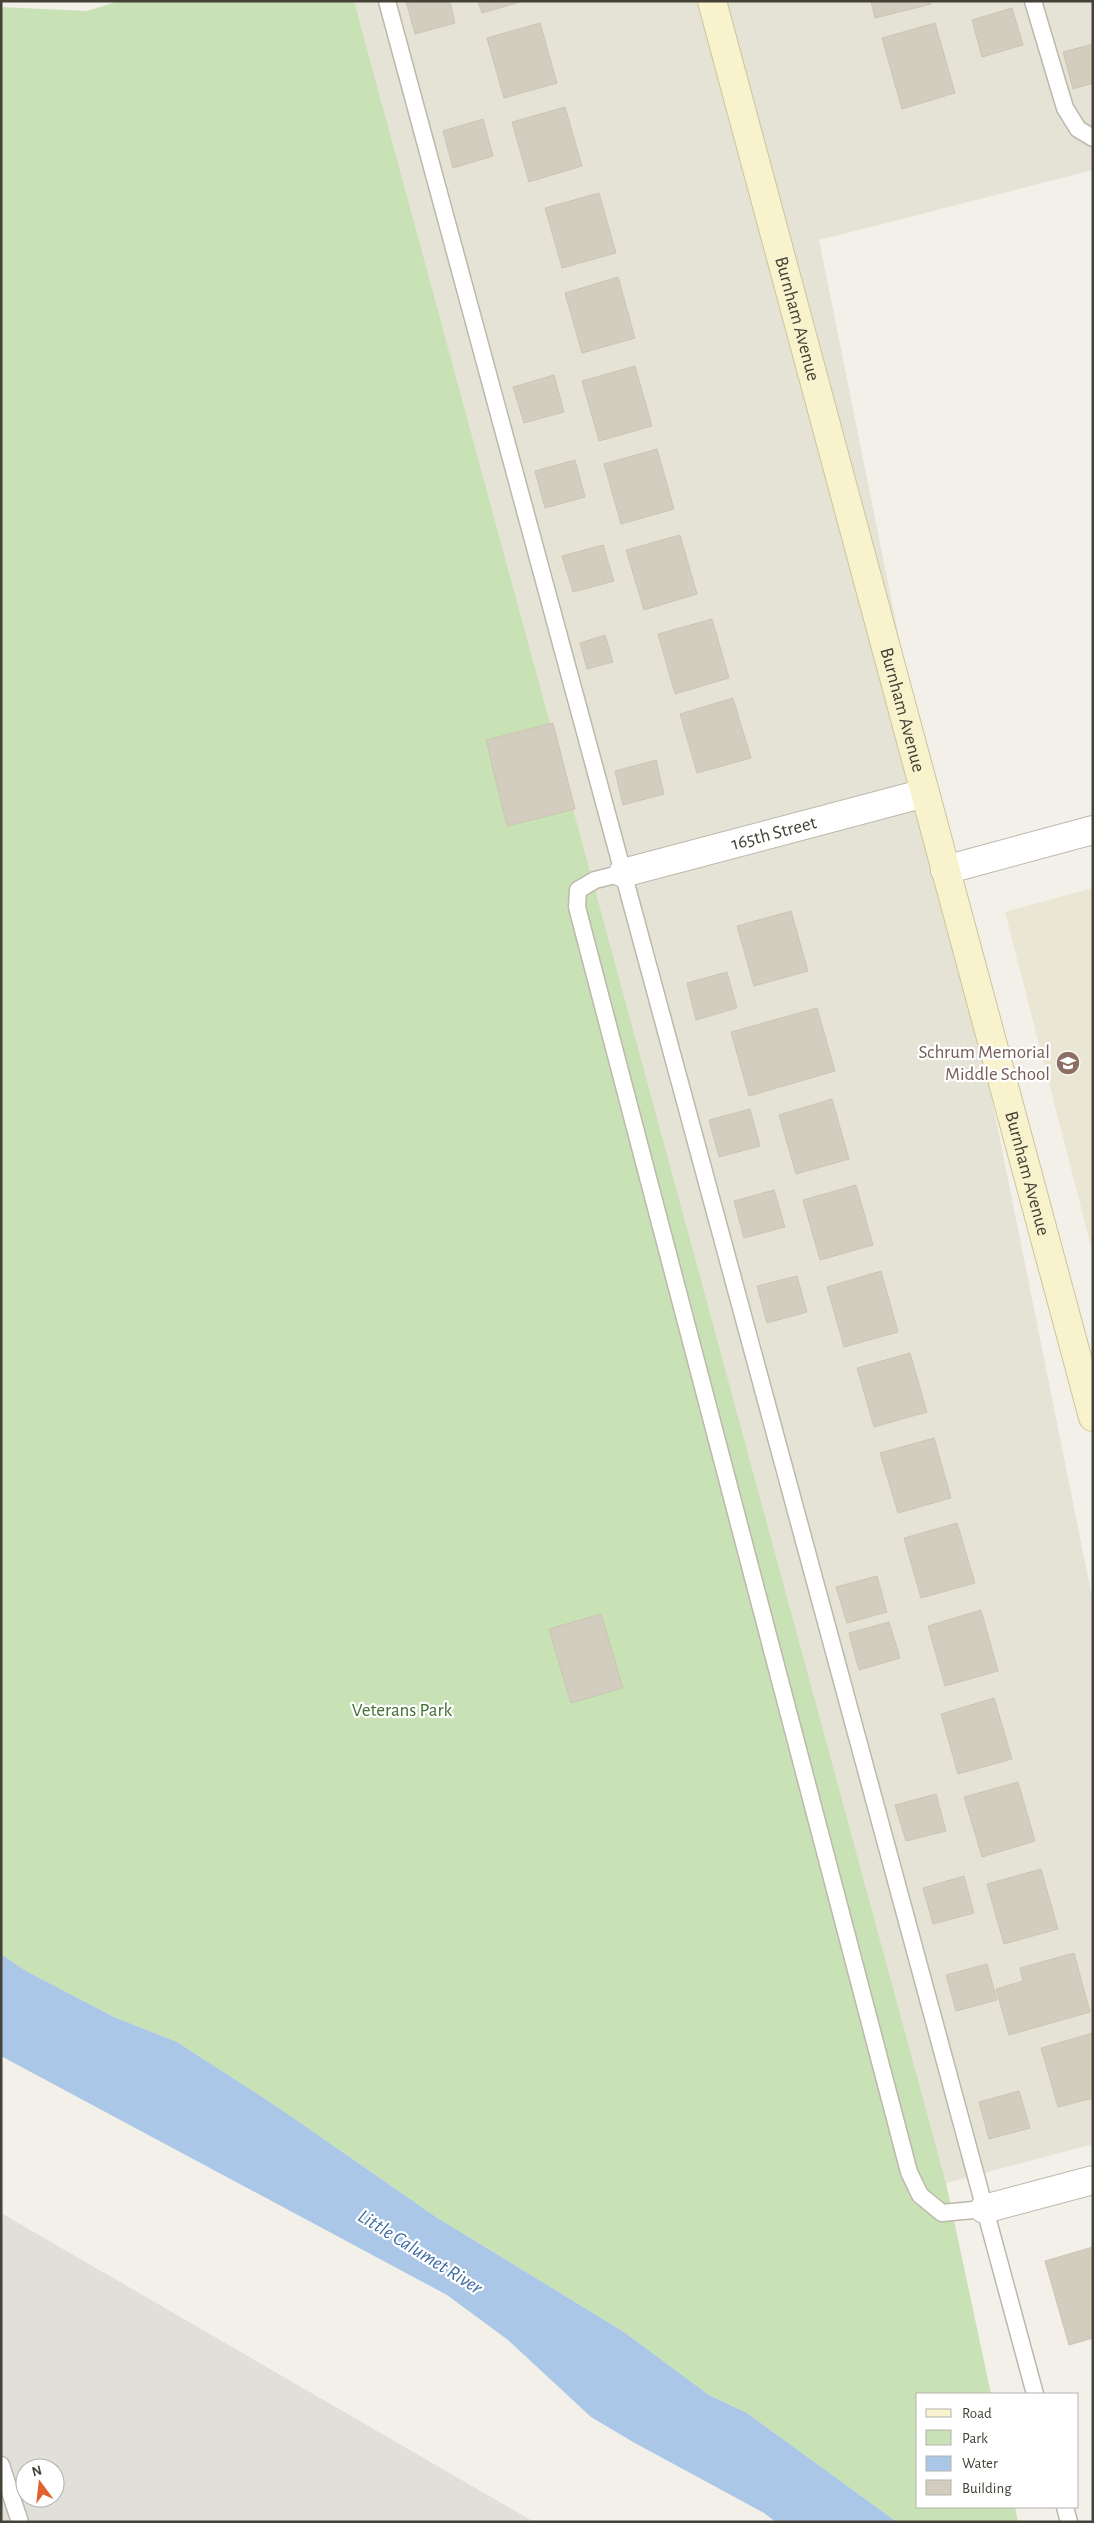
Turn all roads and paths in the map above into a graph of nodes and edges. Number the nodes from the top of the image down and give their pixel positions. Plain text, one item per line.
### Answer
1 (387, 1) edge
2 (712, 1) edge
3 (1033, 1) edge
4 (1093, 138) edge
5 (925, 793) junction
6 (1093, 830) edge
7 (946, 870) junction
8 (623, 873) junction
9 (1093, 1417) edge
10 (1093, 2180) edge
11 (984, 2209) junction
12 (1034, 2393) edge
13 (1, 2465) edge
14 (1065, 2508) edge
15 (20, 2522) edge
16 (1069, 2522) edge

1 - 8 lane
2 - 5 main road, Burnham Avenue
3 - 4 lane
5 - 7 main road, Burnham Avenue
5 - 8 street, 165th Street
6 - 7 street
7 - 9 main road, Burnham Avenue
8 - 11 lane
8 - 11 lane
10 - 11 street
11 - 12 lane
13 - 15 lane
14 - 16 lane

